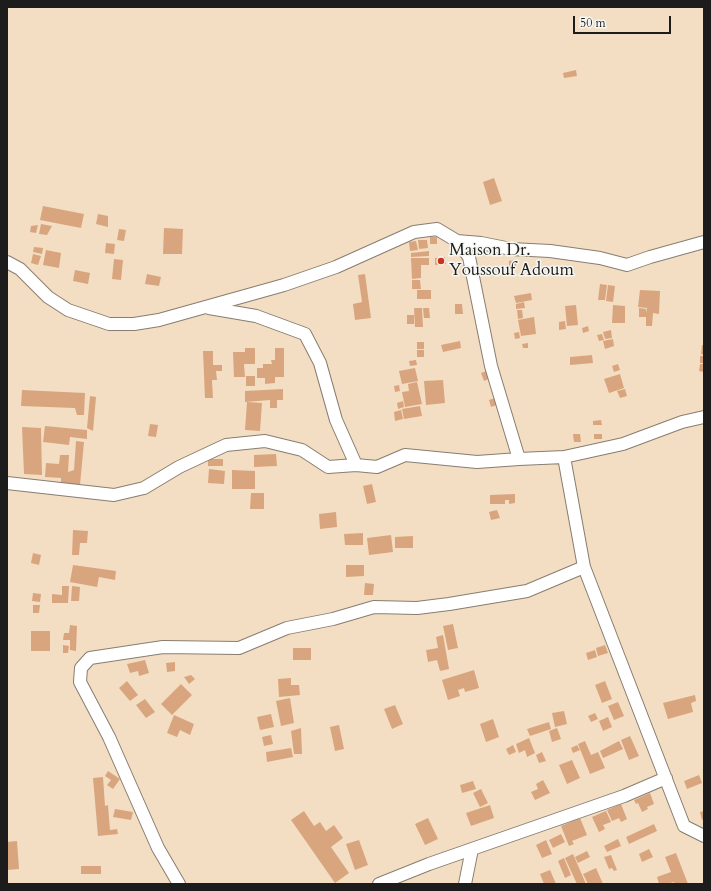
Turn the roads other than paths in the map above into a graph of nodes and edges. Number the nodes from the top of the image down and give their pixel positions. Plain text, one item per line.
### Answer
1 (457, 241) junction
2 (704, 242) edge
3 (7, 262) edge
4 (206, 308) junction
5 (704, 417) edge
6 (564, 458) junction
7 (519, 459) junction
8 (356, 465) junction
9 (7, 483) edge
10 (584, 567) junction
11 (666, 778) junction
12 (704, 836) edge
13 (472, 849) junction
14 (179, 884) edge
15 (379, 884) edge
16 (465, 884) edge

1 - 2 street
1 - 4 street
1 - 7 street
3 - 4 street
4 - 8 street
5 - 6 street
6 - 7 street
6 - 10 street
7 - 8 street
8 - 9 street
10 - 11 street
10 - 14 street
11 - 12 street
11 - 13 street
13 - 15 street
13 - 16 street

